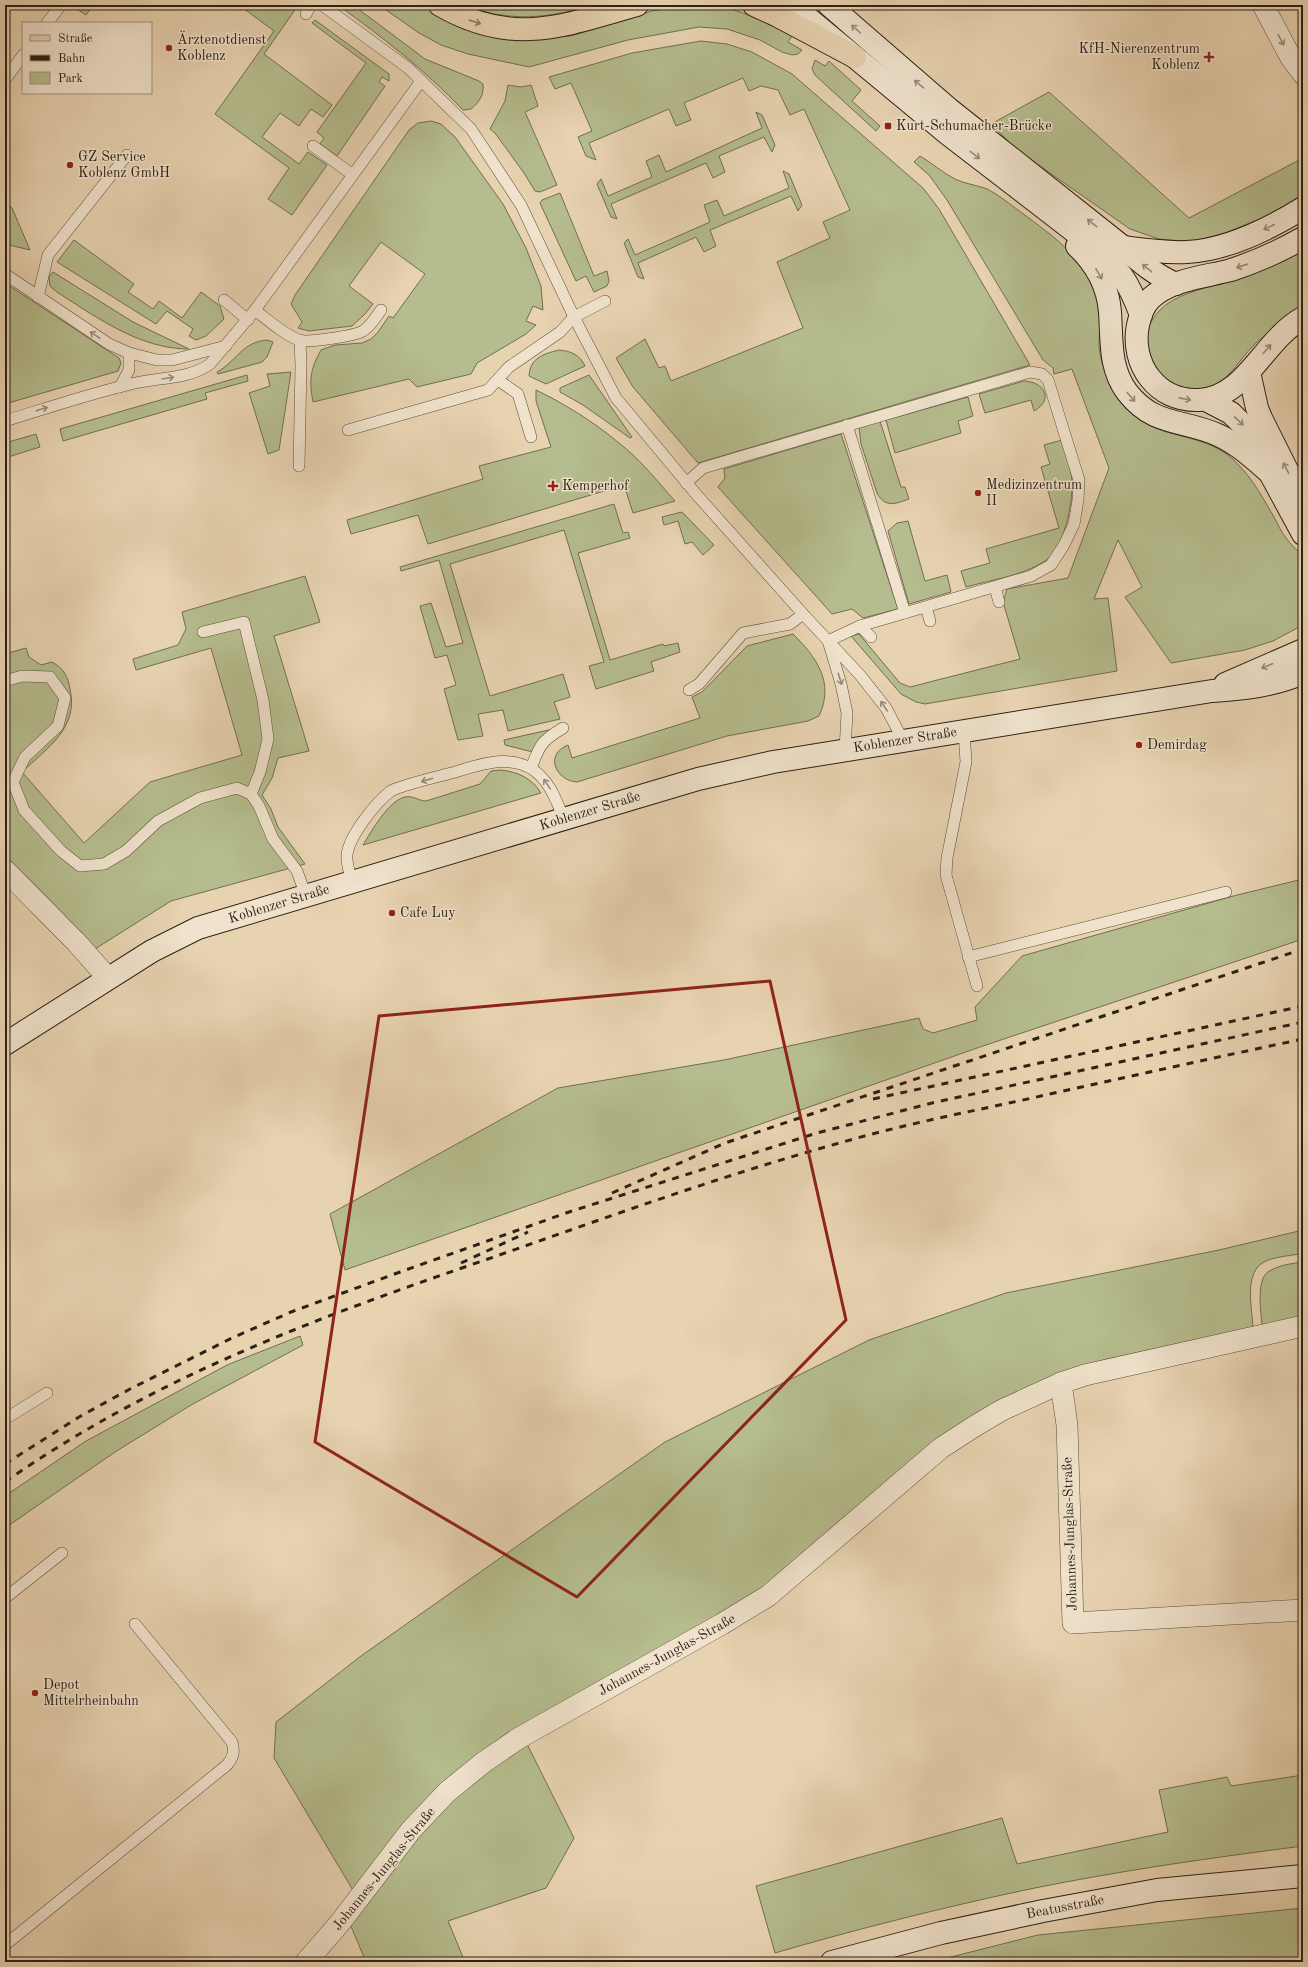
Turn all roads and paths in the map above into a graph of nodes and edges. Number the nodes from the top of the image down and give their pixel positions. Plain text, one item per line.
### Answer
1 (61, 5) edge
2 (322, 5) edge
3 (440, 5) edge
4 (637, 5) edge
5 (754, 5) edge
6 (792, 5) edge
7 (829, 5) edge
8 (1264, 5) edge
9 (1278, 5) edge
10 (48, 22) edge
11 (1303, 49) edge
12 (22, 57) edge
13 (854, 58) junction
14 (1303, 74) edge
15 (5, 80) edge
16 (421, 82) junction
17 (313, 146) dead end
18 (127, 155) dead end
19 (353, 175) junction
20 (1003, 177) junction
21 (1303, 208) edge
22 (1303, 238) edge
23 (1123, 247) junction
24 (5, 274) edge
25 (1176, 284) junction
26 (38, 297) junction
27 (224, 300) dead end
28 (605, 301) dead end
29 (255, 310) junction
30 (382, 310) dead end
31 (1141, 315) junction
32 (574, 317) junction
33 (1303, 318) edge
34 (248, 320) junction
35 (300, 341) junction
36 (226, 346) junction
37 (129, 353) junction
38 (1249, 372) junction
39 (498, 380) junction
40 (120, 387) junction
41 (1206, 400) junction
42 (5, 421) edge
43 (847, 425) junction
44 (348, 430) dead end
45 (531, 438) dead end
46 (299, 466) dead end
47 (1270, 473) junction
48 (686, 483) junction
49 (1303, 502) edge
50 (1303, 534) edge
51 (995, 587) junction
52 (999, 602) dead end
53 (926, 607) junction
54 (905, 613) junction
55 (803, 614) junction
56 (930, 622) dead end
57 (860, 626) junction
58 (203, 632) dead end
59 (871, 637) dead end
60 (828, 641) junction
61 (1303, 650) edge
62 (1303, 674) edge
63 (5, 681) edge
64 (690, 690) dead end
65 (1212, 690) junction
66 (563, 728) dead end
67 (964, 731) junction
68 (903, 740) junction
69 (845, 750) junction
70 (531, 768) junction
71 (251, 794) junction
72 (564, 819) junction
73 (5, 870) edge
74 (352, 882) junction
75 (1226, 892) dead end
76 (306, 896) junction
77 (968, 957) junction
78 (108, 978) junction
79 (977, 986) dead end
80 (5, 1044) edge
81 (1303, 1326) edge
82 (1061, 1383) junction
83 (47, 1392) dead end
84 (5, 1419) edge
85 (62, 1553) dead end
86 (5, 1598) edge
87 (1303, 1610) edge
88 (135, 1624) dead end
89 (1303, 1876) edge
90 (5, 1945) edge
91 (306, 1962) edge
92 (832, 1962) edge

1 - 10 lane
2 - 16 lane
3 -> 4 main road
5 - 13 main road
6 - 13 street
23 -> 7 street
8 -> 14 street
9 - 11 street
12 - 15 lane
13 -> 20 street
16 - 19 lane
16 - 32 lane
17 - 19 lane
18 - 26 lane
19 - 29 lane
20 - 31 street
20 -> 47 street
21 -> 23 street
22 -> 25 street
25 -> 23 street
24 - 26 lane
25 - 31 street
37 -> 26 lane
27 - 34 lane
28 - 32 lane
29 - 34 lane
29 - 35 lane
30 - 35 lane
31 -> 41 street
32 - 39 lane
32 - 48 lane
38 -> 33 street
34 - 36 lane
35 - 46 lane
36 - 37 lane
40 -> 36 lane
37 - 40 lane
38 - 41 street
49 -> 38 street
39 - 44 lane
39 - 45 lane
42 -> 40 lane
41 -> 47 street
43 - 48 lane
43 - 51 lane
43 - 54 lane
47 - 50 street
48 - 55 lane
51 - 52 lane
51 - 53 lane
53 - 54 lane
53 - 56 lane
54 - 57 lane
55 - 60 lane
55 - 64 lane
57 - 59 lane
57 - 60 lane
58 - 71 lane
68 -> 60 lane
60 -> 69 lane
61 -> 65 street, Koblenzer Straße
62 - 65 street, Koblenzer Straße
63 - 71 lane
65 - 67 street, Koblenzer Straße
66 - 70 lane
67 - 68 street, Koblenzer Straße
67 - 77 lane
68 - 69 street, Koblenzer Straße
69 - 72 street, Koblenzer Straße
72 -> 70 lane
70 -> 74 lane
71 - 76 lane
72 - 74 street, Koblenzer Straße
73 - 78 street
74 - 76 street, Koblenzer Straße
75 - 77 lane
76 - 78 street, Koblenzer Straße
77 - 79 lane
78 - 80 street, Koblenzer Straße
81 - 82 street, Johannes-Junglas-Straße
82 - 87 street, Johannes-Junglas-Straße
82 - 91 street, Johannes-Junglas-Straße
83 - 84 lane
85 - 86 lane
88 - 90 lane
89 - 92 street, Beatusstraße

